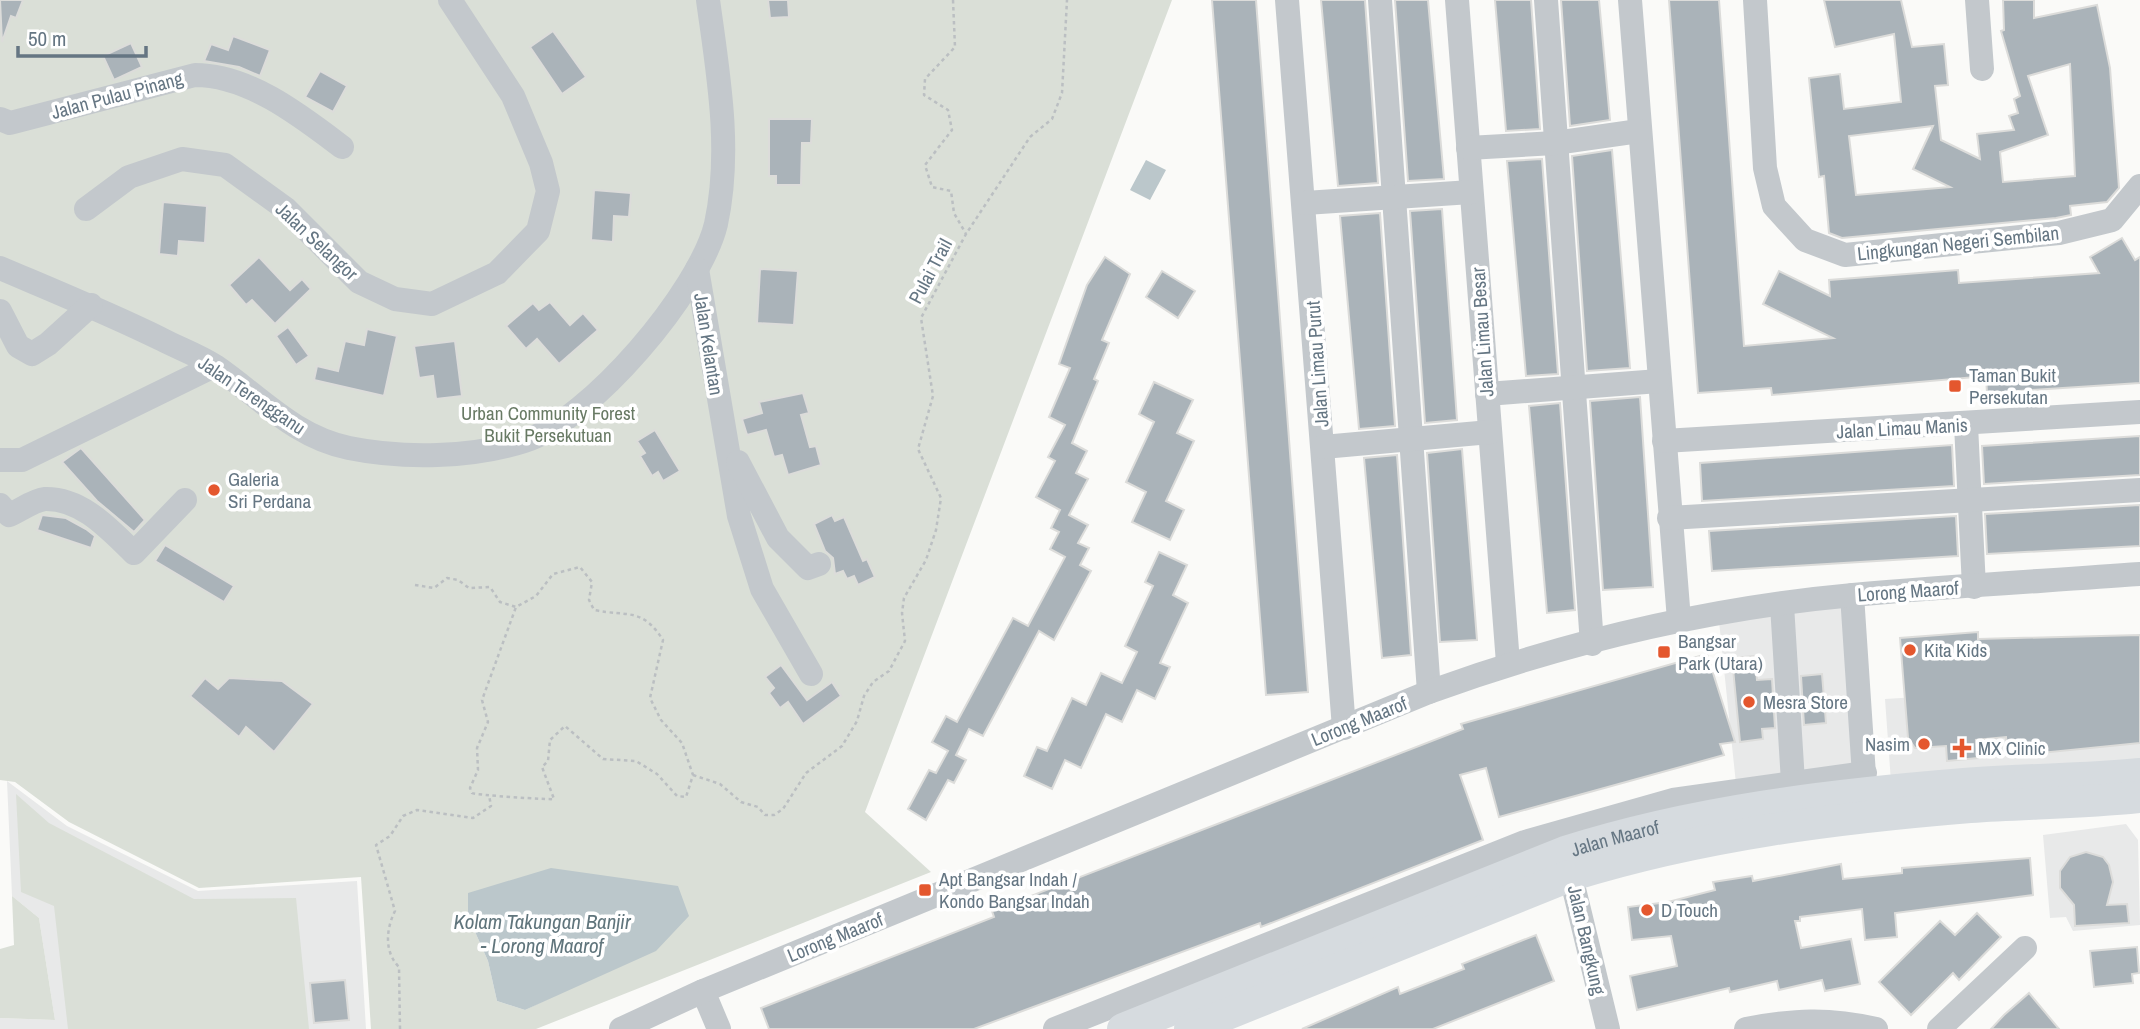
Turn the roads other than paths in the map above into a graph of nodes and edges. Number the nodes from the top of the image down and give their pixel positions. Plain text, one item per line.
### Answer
1 (450, 0) edge
2 (708, 0) edge
3 (1287, 0) edge
4 (1380, 0) edge
5 (1457, 0) edge
6 (1546, 0) edge
7 (1630, 0) edge
8 (1755, 0) edge
9 (1977, 0) edge
10 (1982, 69) dead end
11 (0, 119) edge
12 (1639, 131) junction
13 (1555, 143) junction
14 (342, 147) dead end
15 (1468, 148) junction
16 (2140, 186) edge
17 (1471, 192) junction
18 (1395, 197) junction
19 (1305, 203) junction
20 (86, 209) dead end
21 (0, 268) edge
22 (697, 269) junction
23 (91, 305) junction
24 (0, 311) edge
25 (214, 366) junction
26 (1660, 381) junction
27 (1576, 388) junction
28 (1486, 394) junction
29 (2140, 412) edge
30 (1966, 425) junction
31 (722, 427) junction
32 (1489, 432) junction
33 (1413, 440) junction
34 (1664, 441) junction
35 (1323, 447) junction
36 (0, 460) edge
37 (2140, 490) edge
38 (186, 500) dead end
39 (1971, 500) junction
40 (0, 505) edge
41 (1669, 518) junction
42 (819, 564) dead end
43 (2140, 574) edge
44 (1974, 587) junction
45 (1852, 595) junction
46 (1782, 605) junction
47 (1679, 620) junction
48 (1592, 644) junction
49 (1508, 663) junction
50 (811, 674) dead end
51 (1429, 692) junction
52 (1344, 727) junction
53 (2140, 774) edge
54 (1793, 782) junction
55 (1865, 795) junction
56 (2140, 797) edge
57 (1569, 864) junction
58 (2025, 948) dead end
59 (703, 991) junction
60 (621, 1029) edge
61 (719, 1029) edge
62 (1055, 1029) edge
63 (1123, 1029) edge
64 (1190, 1029) edge
65 (1608, 1029) edge
66 (1746, 1029) edge
67 (1876, 1029) edge
68 (1939, 1029) edge

1 - 20 street, Jalan Selangor
2 - 22 street, Jalan Kelantan
3 - 19 street, Jalan Limau Purut
4 - 18 street
5 - 15 street, Jalan Limau Besar
6 - 13 street
7 - 12 street
8 - 16 street, Lingkungan Negeri Sembilan
9 - 10 street
11 - 14 street, Jalan Pulau Pinang
12 - 13 street
12 - 26 street
13 - 15 street
13 - 27 street
15 - 17 street, Jalan Limau Besar
17 - 18 street
17 - 28 street, Jalan Limau Besar
18 - 19 street
18 - 33 street
19 - 35 street, Jalan Limau Purut
21 - 23 street, Jalan Terengganu
22 - 25 street, Jalan Terengganu
22 - 31 street, Jalan Kelantan
23 - 24 street
23 - 25 street, Jalan Terengganu
25 - 36 street
26 - 27 street
26 - 34 street
27 - 28 street
27 - 48 street
28 - 32 street, Jalan Limau Besar
29 - 30 street, Jalan Limau Manis
30 - 34 street, Jalan Limau Manis
30 - 39 street
31 - 42 street
31 - 50 street, Jalan Kelantan
32 - 33 street
32 - 49 street, Jalan Limau Besar
33 - 35 street
33 - 51 street
34 - 41 street
35 - 52 street, Jalan Limau Purut
37 - 39 street
38 - 40 street
39 - 41 street
39 - 44 street
41 - 47 street
43 - 44 street, Lorong Maarof
44 - 45 street, Lorong Maarof
45 - 46 street, Lorong Maarof
45 - 55 street
46 - 47 street, Lorong Maarof
46 - 54 street
47 - 48 street, Lorong Maarof
48 - 49 street, Lorong Maarof
49 - 51 street, Lorong Maarof
51 - 52 street, Lorong Maarof
52 - 59 street, Lorong Maarof
53 - 55 main road, Jalan Maarof
54 - 55 street, Jalan Maarof
54 - 62 street, Jalan Maarof
55 - 56 main road, Jalan Maarof
55 - 57 main road, Jalan Maarof
57 - 63 main road, Jalan Maarof
57 - 64 main road, Jalan Maarof
57 - 65 street, Jalan Bangkung
58 - 68 street
59 - 60 street, Lorong Maarof
59 - 61 street
66 - 67 street

